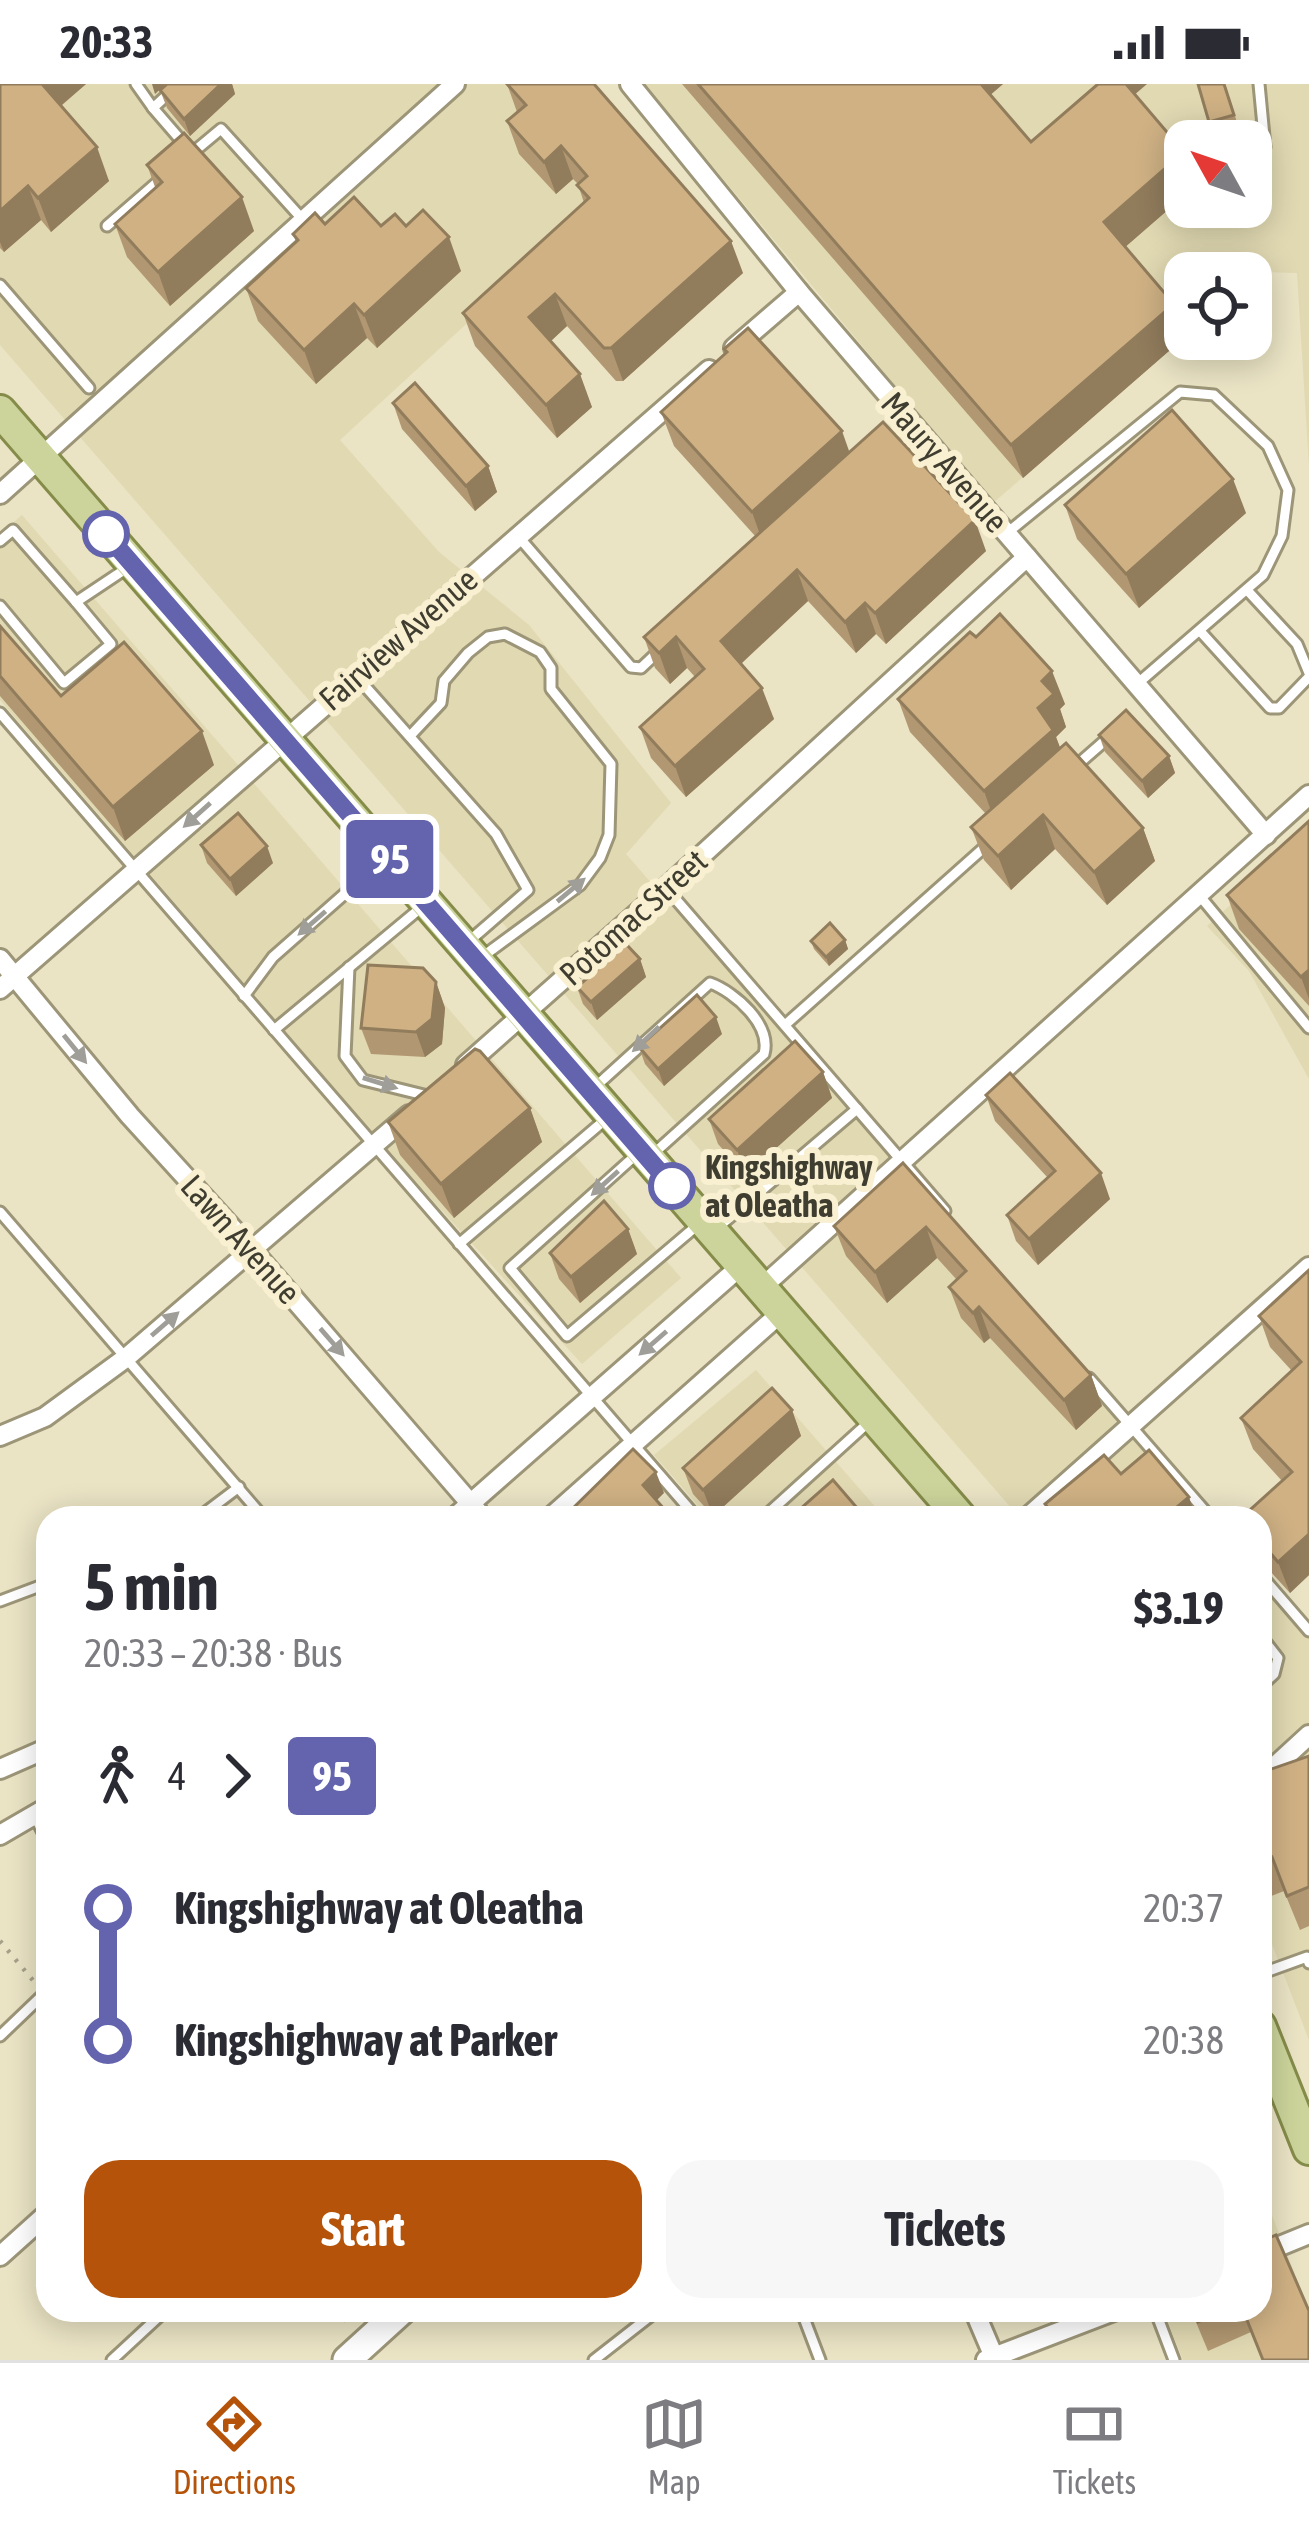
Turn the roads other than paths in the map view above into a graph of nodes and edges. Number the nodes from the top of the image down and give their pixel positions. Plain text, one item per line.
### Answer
1 (136, 84) edge
2 (179, 84) edge
3 (455, 84) edge
4 (630, 84) edge
5 (1258, 84) edge
6 (152, 108) junction
7 (1261, 120) edge
8 (192, 153) junction
9 (304, 221) junction
10 (107, 226) dead end
11 (0, 285) edge
12 (799, 292) junction
13 (89, 388) dead end
14 (0, 411) edge
15 (913, 424) junction
16 (896, 440) edge
17 (40, 458) junction
18 (0, 494) edge
19 (1006, 533) junction
20 (518, 535) junction
21 (0, 541) edge
22 (1027, 557) junction
23 (133, 564) junction
24 (1247, 590) junction
25 (76, 602) junction
26 (0, 606) edge
27 (1200, 631) junction
28 (675, 637) edge
29 (356, 675) junction
30 (1309, 675) edge
31 (1137, 683) junction
32 (1150, 700) junction
33 (0, 713) edge
34 (1133, 716) edge
35 (1115, 731) edge
36 (410, 736) junction
37 (285, 737) junction
38 (1063, 778) edge
39 (1309, 795) edge
40 (1266, 835) junction
41 (994, 839) edge
42 (387, 856) junction
43 (135, 871) junction
44 (666, 888) junction
45 (1199, 895) junction
46 (427, 903) junction
47 (471, 953) junction
48 (0, 959) edge
49 (349, 967) junction
50 (7, 982) edge
51 (244, 996) junction
52 (524, 1014) junction
53 (784, 1025) junction
54 (1309, 1028) edge
55 (274, 1030) junction
56 (430, 1096) junction
57 (600, 1103) junction
58 (857, 1108) junction
59 (374, 1146) junction
60 (645, 1155) junction
61 (903, 1162) junction
62 (950, 1216) edge
63 (2, 1219) edge
64 (707, 1226) junction
65 (459, 1244) junction
66 (251, 1249) junction
67 (1309, 1267) edge
68 (761, 1289) junction
69 (127, 1357) junction
70 (1083, 1371) edge
71 (591, 1396) junction
72 (874, 1418) junction
73 (1131, 1427) junction
74 (0, 1436) edge
75 (632, 1445) junction
76 (239, 1487) junction
77 (214, 1506) edge
78 (255, 1506) edge
79 (473, 1506) edge
80 (482, 1506) edge
81 (563, 1506) edge
82 (686, 1506) edge
83 (776, 1506) edge
84 (945, 1506) edge
85 (1041, 1506) edge
86 (1200, 1506) edge
87 (36, 1588) edge
88 (1272, 1588) edge
89 (0, 1601) edge
90 (1309, 1630) edge
91 (1309, 1735) edge
92 (36, 1753) edge
93 (0, 1768) edge
94 (1272, 1769) edge
95 (36, 1813) edge
96 (0, 1835) edge
97 (1308, 1959) edge
98 (1272, 1970) edge
99 (36, 2002) edge
100 (0, 2036) edge
101 (1272, 2056) edge
102 (1309, 2149) edge
103 (36, 2224) edge
104 (1309, 2234) edge
105 (1272, 2249) edge
106 (0, 2256) edge
107 (153, 2322) edge
108 (389, 2322) edge
109 (643, 2322) edge
110 (806, 2322) edge
111 (978, 2322) edge
112 (1085, 2322) edge
113 (1160, 2322) edge
114 (990, 2359) edge
115 (112, 2360) edge
116 (347, 2360) edge
117 (594, 2360) edge
118 (820, 2360) edge
119 (1174, 2360) edge

1 - 6 lane
2 - 6 lane
3 - 9 street
4 - 12 street, Maury Avenue
5 - 7 lane
6 - 8 lane
8 - 9 lane
8 - 10 lane
9 - 17 street
11 - 13 lane
12 - 15 street, Maury Avenue
12 - 20 street, Fairview Avenue
14 - 17 main road
15 - 16 lane
15 - 19 street, Maury Avenue
17 - 18 street
17 - 23 main road
19 - 22 street, Maury Avenue
19 - 24 lane
20 - 28 lane
20 - 29 street, Fairview Avenue
21 - 25 lane
22 - 31 street, Maury Avenue
22 - 44 street, Potomac Street
23 - 25 lane
23 - 37 main road
24 - 27 lane
24 - 30 lane
25 - 26 lane
27 - 30 lane
27 - 31 lane
29 - 36 lane
29 - 37 street, Fairview Avenue
31 - 32 street, Maury Avenue
32 - 34 lane
32 - 40 street, Maury Avenue
33 - 43 lane
35 - 38 lane
36 - 47 lane
47 -> 36 lane
37 - 42 main road
37 -> 43 street, Fairview Avenue
39 - 40 street
40 - 45 street
41 - 53 lane
42 - 46 main road
42 -> 51 lane
43 - 50 street, Fairview Avenue
43 - 51 lane
44 - 52 street, Potomac Street
44 - 53 lane
45 - 54 lane
45 - 61 street
46 - 47 main road
46 - 49 lane
47 - 52 main road
48 - 50 street, Lawn Avenue
49 - 55 lane
49 -> 56 lane
50 -> 66 street, Lawn Avenue
51 - 55 lane
52 - 56 street, Potomac Street
52 - 57 main road
53 - 58 lane
55 - 59 lane
56 - 59 street, Potomac Street
57 - 60 main road
60 -> 57 lane
57 - 65 lane
58 - 61 lane
58 - 64 lane
59 - 65 lane
59 - 66 street, Potomac Street
60 - 64 main road
60 -> 64 lane
61 - 62 lane
61 - 68 street
63 - 69 lane
64 - 68 main road
65 - 71 lane
69 -> 66 street, Potomac Street
66 -> 79 street, Lawn Avenue
67 - 73 street
68 -> 71 street
68 - 72 main road
68 - 75 street
69 - 74 street, Potomac Street
69 - 76 lane
70 - 73 lane
71 - 75 lane
71 - 80 street
72 - 83 lane
72 - 84 main road
73 - 85 street
73 - 86 lane
75 - 81 street
75 - 82 lane
76 - 77 lane
76 - 78 lane
87 - 89 lane
88 - 90 lane
91 - 94 street
92 - 93 street
95 - 96 street
97 - 98 lane
99 - 100 lane
101 - 102 main road
103 - 106 street
104 - 105 street
107 - 115 lane
108 - 116 street
109 - 117 lane
110 - 118 lane
111 - 114 street
112 - 114 street
113 - 119 lane

